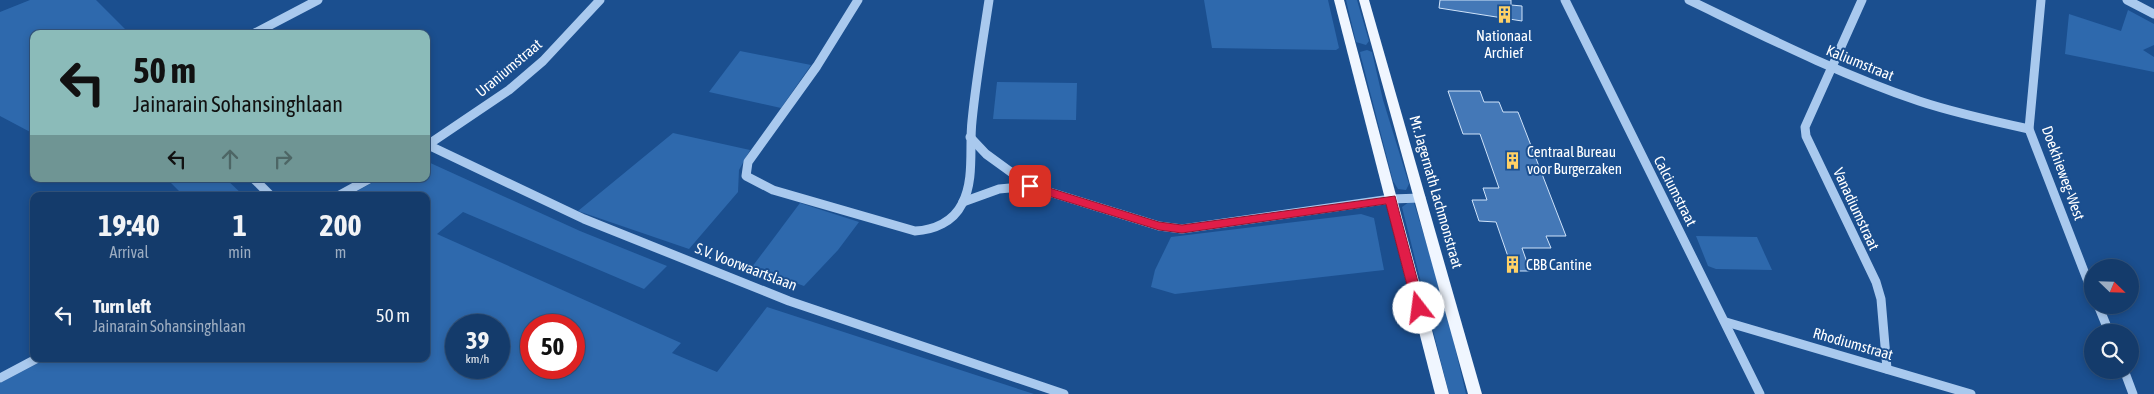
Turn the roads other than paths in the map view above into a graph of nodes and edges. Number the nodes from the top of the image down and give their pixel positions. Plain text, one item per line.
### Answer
1 (318, 0) edge
2 (600, 0) edge
3 (858, 0) edge
4 (989, 0) edge
5 (1339, 0) edge
6 (1364, 0) edge
7 (1565, 0) edge
8 (1689, 0) edge
9 (1862, 0) edge
10 (2041, 0) edge
11 (2127, 0) edge
12 (2154, 14) edge
13 (261, 30) edge
14 (1834, 68) junction
15 (2030, 129) junction
16 (970, 136) junction
17 (430, 143) edge
18 (430, 146) edge
19 (257, 182) edge
20 (364, 182) edge
21 (1030, 186) junction
22 (267, 192) edge
23 (345, 192) edge
24 (1421, 198) junction
25 (1391, 199) junction
26 (963, 202) junction
27 (2084, 272) edge
28 (1726, 322) junction
29 (30, 362) edge
30 (1887, 369) junction
31 (0, 378) edge
32 (2127, 379) edge
33 (1064, 394) edge
34 (1442, 394) edge
35 (1475, 394) edge
36 (1760, 394) edge
37 (1971, 394) edge
38 (2133, 394) edge

1 - 13 street
2 - 17 street, Uraniumstraat
3 - 26 street
4 - 16 street
5 - 25 main road
6 - 24 main road, Mr. Jagernath Lachmonstraat
7 - 28 street, Calciumstraat
8 - 14 street, Kaliumstraat
9 - 14 street, Vanadiumstraat
10 - 15 street, Doekhieweg-West
11 - 12 street
14 - 15 street, Kaliumstraat
14 - 30 street, Vanadiumstraat
15 - 27 street, Doekhieweg-West
16 - 21 street
16 - 26 street
18 - 33 street, S.V. Voorwaartslaan
19 - 22 street
20 - 23 street
21 - 25 street
21 - 26 street
24 - 25 street
24 - 35 main road, Mr. Jagernath Lachmonstraat
25 - 34 main road
28 - 30 street, Rhodiumstraat
28 - 36 street, Calciumstraat
29 - 31 street
30 - 37 street, Rhodiumstraat
32 - 38 street

